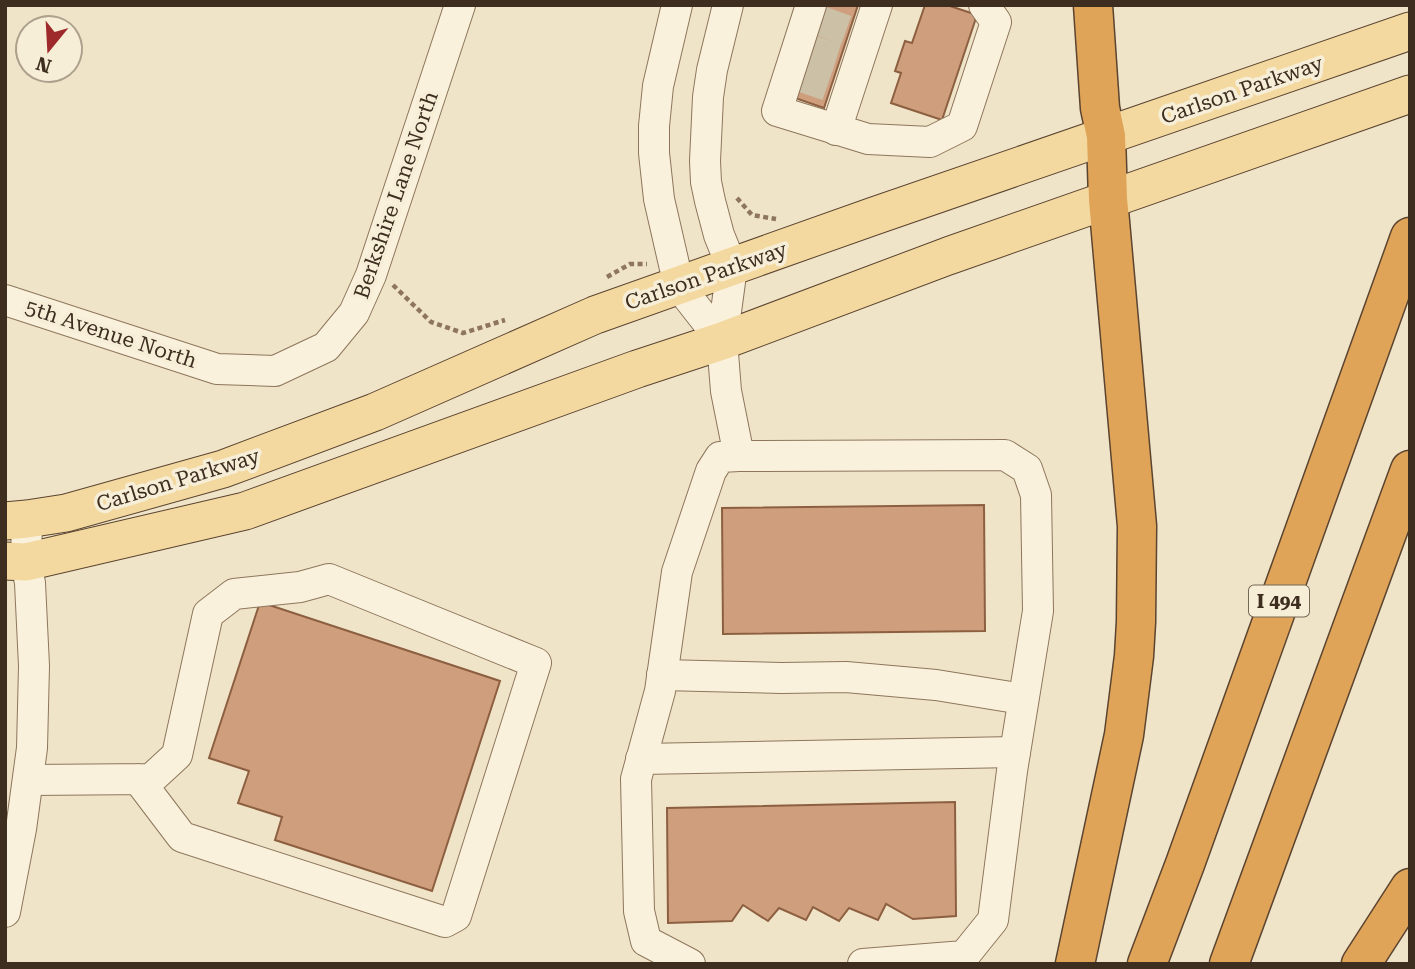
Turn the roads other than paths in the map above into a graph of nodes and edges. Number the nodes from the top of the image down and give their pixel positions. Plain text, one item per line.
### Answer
1 (460, 5) edge
2 (677, 5) edge
3 (728, 5) edge
4 (985, 5) edge
5 (1093, 5) edge
6 (873, 6) edge
7 (812, 14) edge
8 (1394, 37) edge
9 (1410, 94) edge
10 (836, 130) junction
11 (1106, 136) junction
12 (1108, 199) junction
13 (1410, 237) edge
14 (732, 267) junction
15 (679, 286) junction
16 (5, 300) edge
17 (722, 341) junction
18 (218, 369) joint
19 (739, 456) junction
20 (1410, 470) edge
21 (16, 520) edge
22 (16, 562) edge
23 (663, 675) junction
24 (1023, 699) junction
25 (1015, 752) junction
26 (641, 759) junction
27 (138, 779) junction
28 (28, 780) junction
29 (1410, 888) edge
30 (5, 912) edge
31 (690, 964) edge
32 (863, 964) edge
33 (1075, 964) edge
34 (1147, 964) edge
35 (1229, 964) edge
36 (1361, 964) edge

1 - 18 street, Berkshire Lane North
2 - 15 street
3 - 14 street
4 - 10 street
5 - 11 highway
6 - 10 street
7 - 10 street
8 - 11 main road, Carlson Parkway
9 - 12 main road, Carlson Parkway
11 - 12 highway
11 - 14 main road, Carlson Parkway
12 - 17 main road, Carlson Parkway
12 - 33 highway
13 - 34 highway, I 494
14 - 15 main road, Carlson Parkway
14 - 17 street
15 - 17 street
15 - 21 main road, Carlson Parkway
16 - 18 street, 5th Avenue North
17 - 19 street
17 - 22 main road, Carlson Parkway
19 - 23 street
19 - 24 street
20 - 35 highway
21 - 22 street
22 - 28 street
23 - 24 street
23 - 26 street
24 - 25 street
25 - 26 street
25 - 32 street
26 - 31 street
27 - 27 street
27 - 28 street
28 - 30 street
29 - 36 highway

